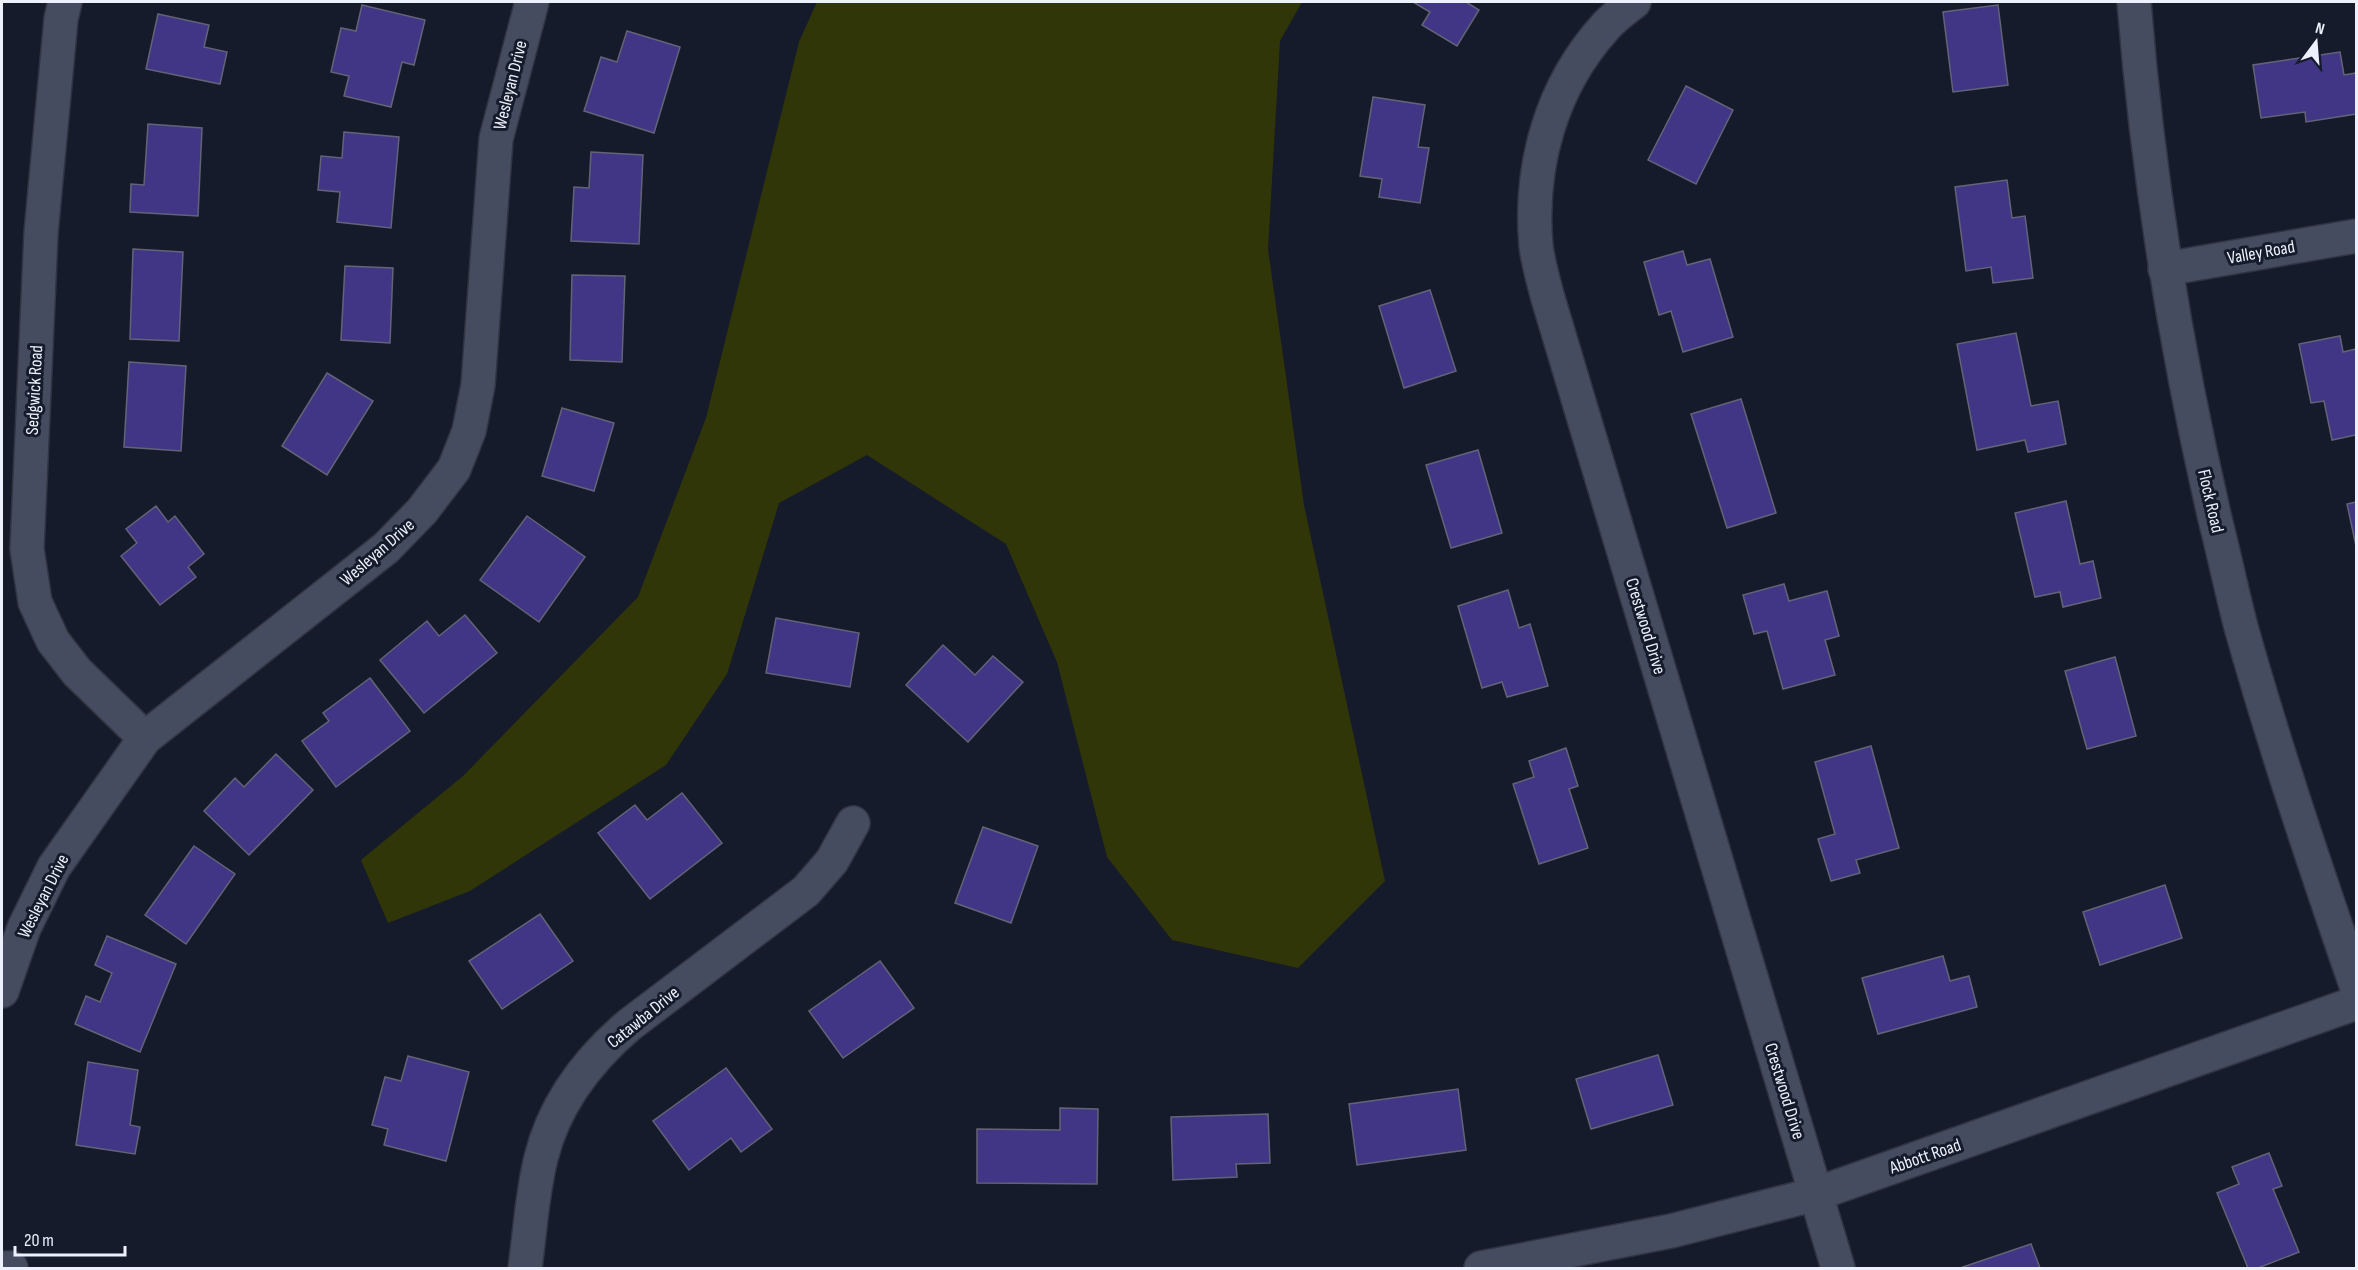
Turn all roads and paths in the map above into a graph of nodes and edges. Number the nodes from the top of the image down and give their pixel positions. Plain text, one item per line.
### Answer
1 (65, 2) edge
2 (532, 2) edge
3 (1634, 2) edge
4 (2134, 2) edge
5 (2356, 236) edge
6 (2165, 269) junction
7 (145, 738) junction
8 (853, 823) dead end
9 (2356, 985) edge
10 (2, 991) edge
11 (2356, 1003) edge
12 (1816, 1194) junction
13 (2, 1268) edge
14 (11, 1269) edge
15 (525, 1269) edge
16 (1481, 1269) edge
17 (1838, 1269) edge

1 - 7 street, Sedgwick Road
2 - 7 street, Wesleyan Drive
3 - 12 street, Crestwood Drive
4 - 6 street, Flock Road
5 - 6 street, Valley Road
6 - 9 street, Flock Road
7 - 10 street, Wesleyan Drive
8 - 15 street, Catawba Drive
11 - 12 street, Abbott Road
12 - 16 street, Abbott Road
12 - 17 street, Crestwood Drive
13 - 14 street

